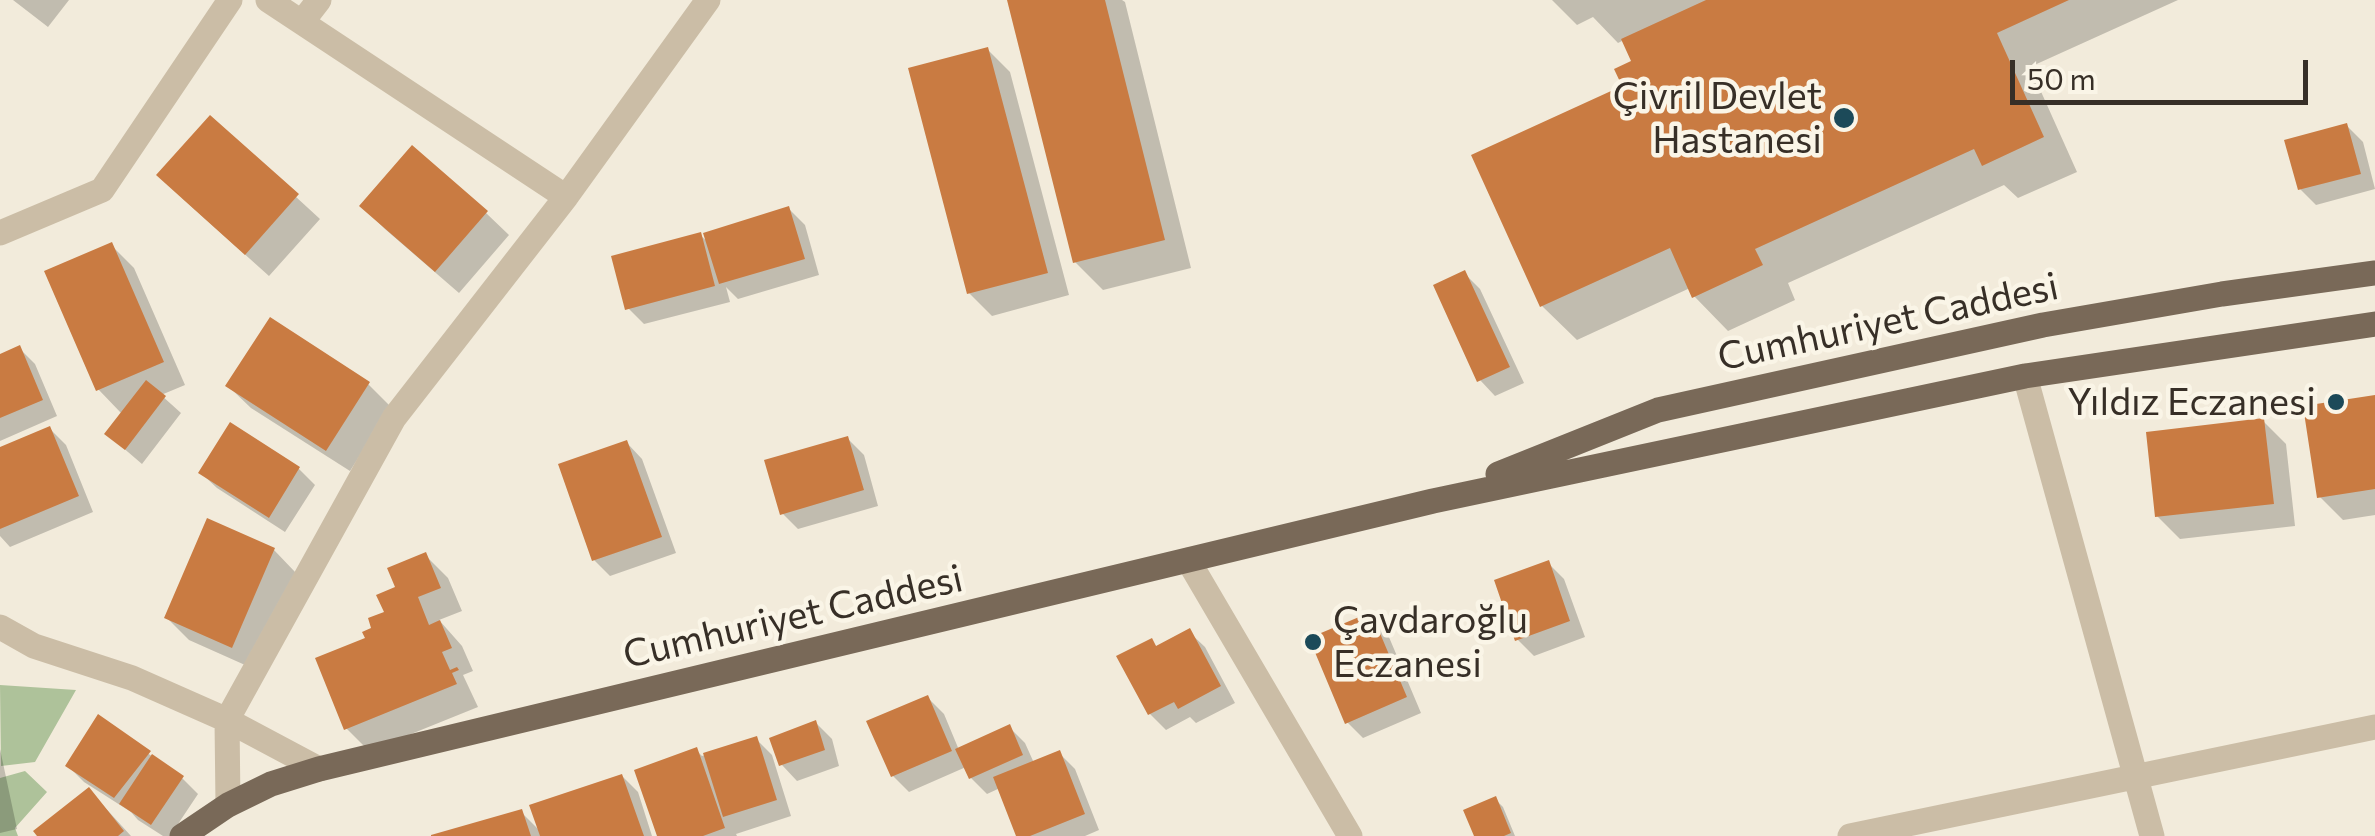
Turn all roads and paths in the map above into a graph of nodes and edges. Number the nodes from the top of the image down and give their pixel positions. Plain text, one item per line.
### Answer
1 (230, 0) edge
2 (268, 0) edge
3 (319, 0) edge
4 (708, 0) edge
5 (302, 22) junction
6 (566, 198) junction
7 (0, 233) edge
8 (2375, 273) edge
9 (2375, 324) edge
10 (2024, 376) junction
11 (1433, 500) junction
12 (1188, 560) junction
13 (0, 627) edge
14 (226, 720) junction
15 (2375, 726) edge
16 (319, 769) junction
17 (2135, 775) junction
18 (228, 805) junction
19 (182, 836) edge
20 (1350, 836) edge
21 (1850, 836) edge
22 (2152, 836) edge

1 - 7 street
2 - 5 street
3 - 5 street
4 - 6 street
5 - 6 street
6 - 14 street
8 - 11 main road, Cumhuriyet Caddesi
9 - 10 main road, Cumhuriyet Caddesi
10 - 11 main road, Cumhuriyet Caddesi
10 - 17 street
11 - 12 main road, Cumhuriyet Caddesi
12 - 16 main road, Cumhuriyet Caddesi
12 - 20 street
13 - 14 street
14 - 16 street
14 - 18 street
15 - 17 street
16 - 18 main road, Cumhuriyet Caddesi
17 - 21 street
17 - 22 street
18 - 19 main road, Cumhuriyet Caddesi

